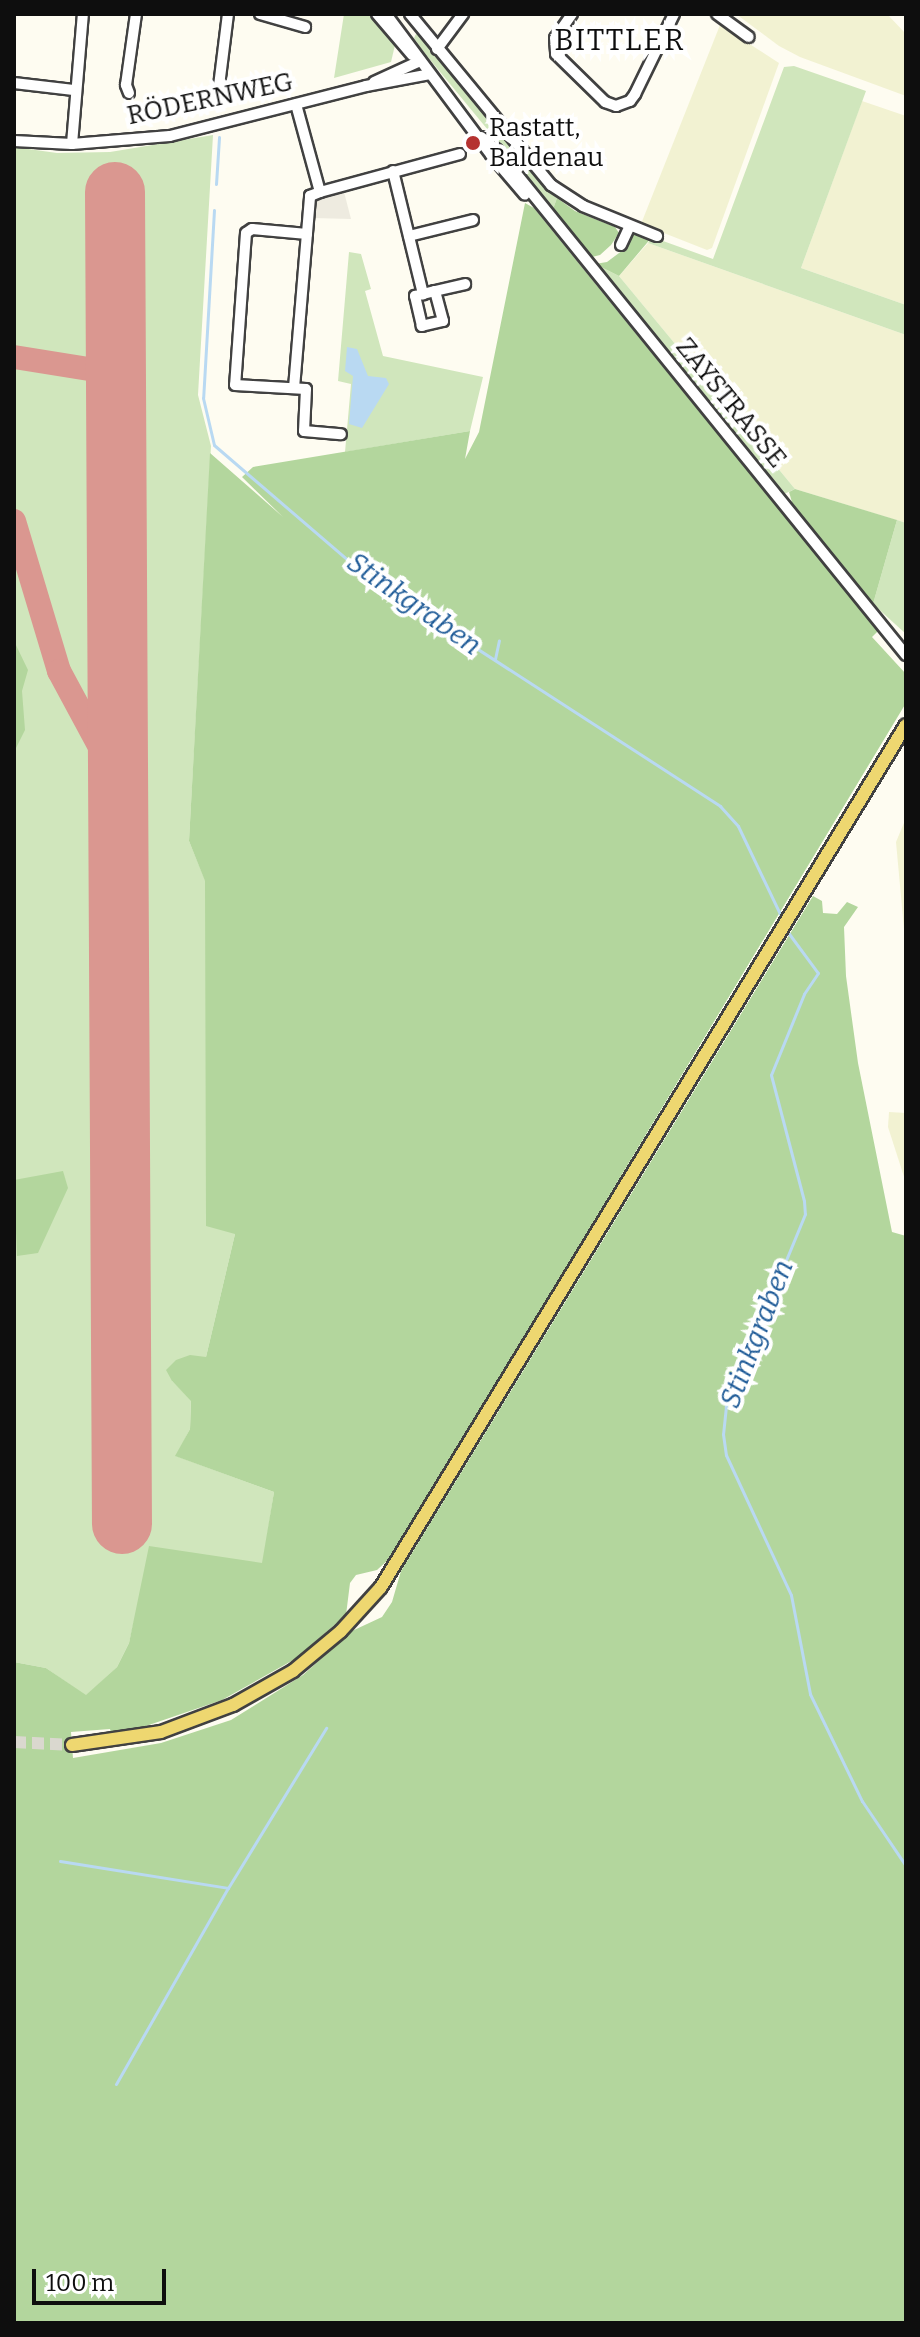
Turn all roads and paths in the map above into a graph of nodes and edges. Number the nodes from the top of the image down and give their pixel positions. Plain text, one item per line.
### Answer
1 (83, 14) edge
2 (136, 14) edge
3 (228, 14) edge
4 (260, 14) edge
5 (377, 14) edge
6 (386, 14) edge
7 (410, 14) edge
8 (463, 14) edge
9 (572, 14) edge
10 (674, 14) edge
11 (717, 14) edge
12 (305, 27) dead end
13 (749, 37) dead end
14 (437, 49) junction
15 (420, 61) junction
16 (430, 74) junction
17 (14, 83) edge
18 (219, 86) dead end
19 (366, 86) junction
20 (74, 90) junction
21 (129, 93) dead end
22 (296, 104) junction
23 (14, 141) edge
24 (72, 144) junction
25 (460, 154) dead end
26 (393, 171) junction
27 (320, 192) junction
28 (473, 220) dead end
29 (630, 226) junction
30 (307, 234) junction
31 (409, 236) junction
32 (657, 236) dead end
33 (621, 245) dead end
34 (465, 284) dead end
35 (435, 291) junction
36 (423, 294) junction
37 (294, 388) junction
38 (341, 434) dead end
39 (890, 632) junction
40 (906, 643) edge
41 (906, 655) edge
42 (906, 725) edge
43 (72, 1745) tunnel mouth

1 - 20 street
2 - 21 street
3 - 18 street
4 - 12 street
5 - 15 street, ZAYSTRASSE
6 - 15 street, ZAYSTRASSE
7 - 14 street
8 - 14 street
9 - 10 street
11 - 13 street
14 - 29 street
15 - 16 street, ZAYSTRASSE
15 - 19 street, RÖDERNWEG
16 - 19 street, RÖDERNWEG
16 - 39 street, ZAYSTRASSE
17 - 20 street
19 - 22 street, RÖDERNWEG
20 - 24 street
22 - 24 street, RÖDERNWEG
22 - 27 street
23 - 24 street, RÖDERNWEG
25 - 26 street
26 - 27 street
26 - 31 street
27 - 30 street
28 - 31 street
29 - 32 street
29 - 33 street
30 - 37 street
30 - 37 street
31 - 36 street
34 - 35 street
35 - 36 street
35 - 36 street
37 - 38 street
39 - 40 street, ZAYSTRASSE
39 - 41 street, ZAYSTRASSE
42 - 43 main road

